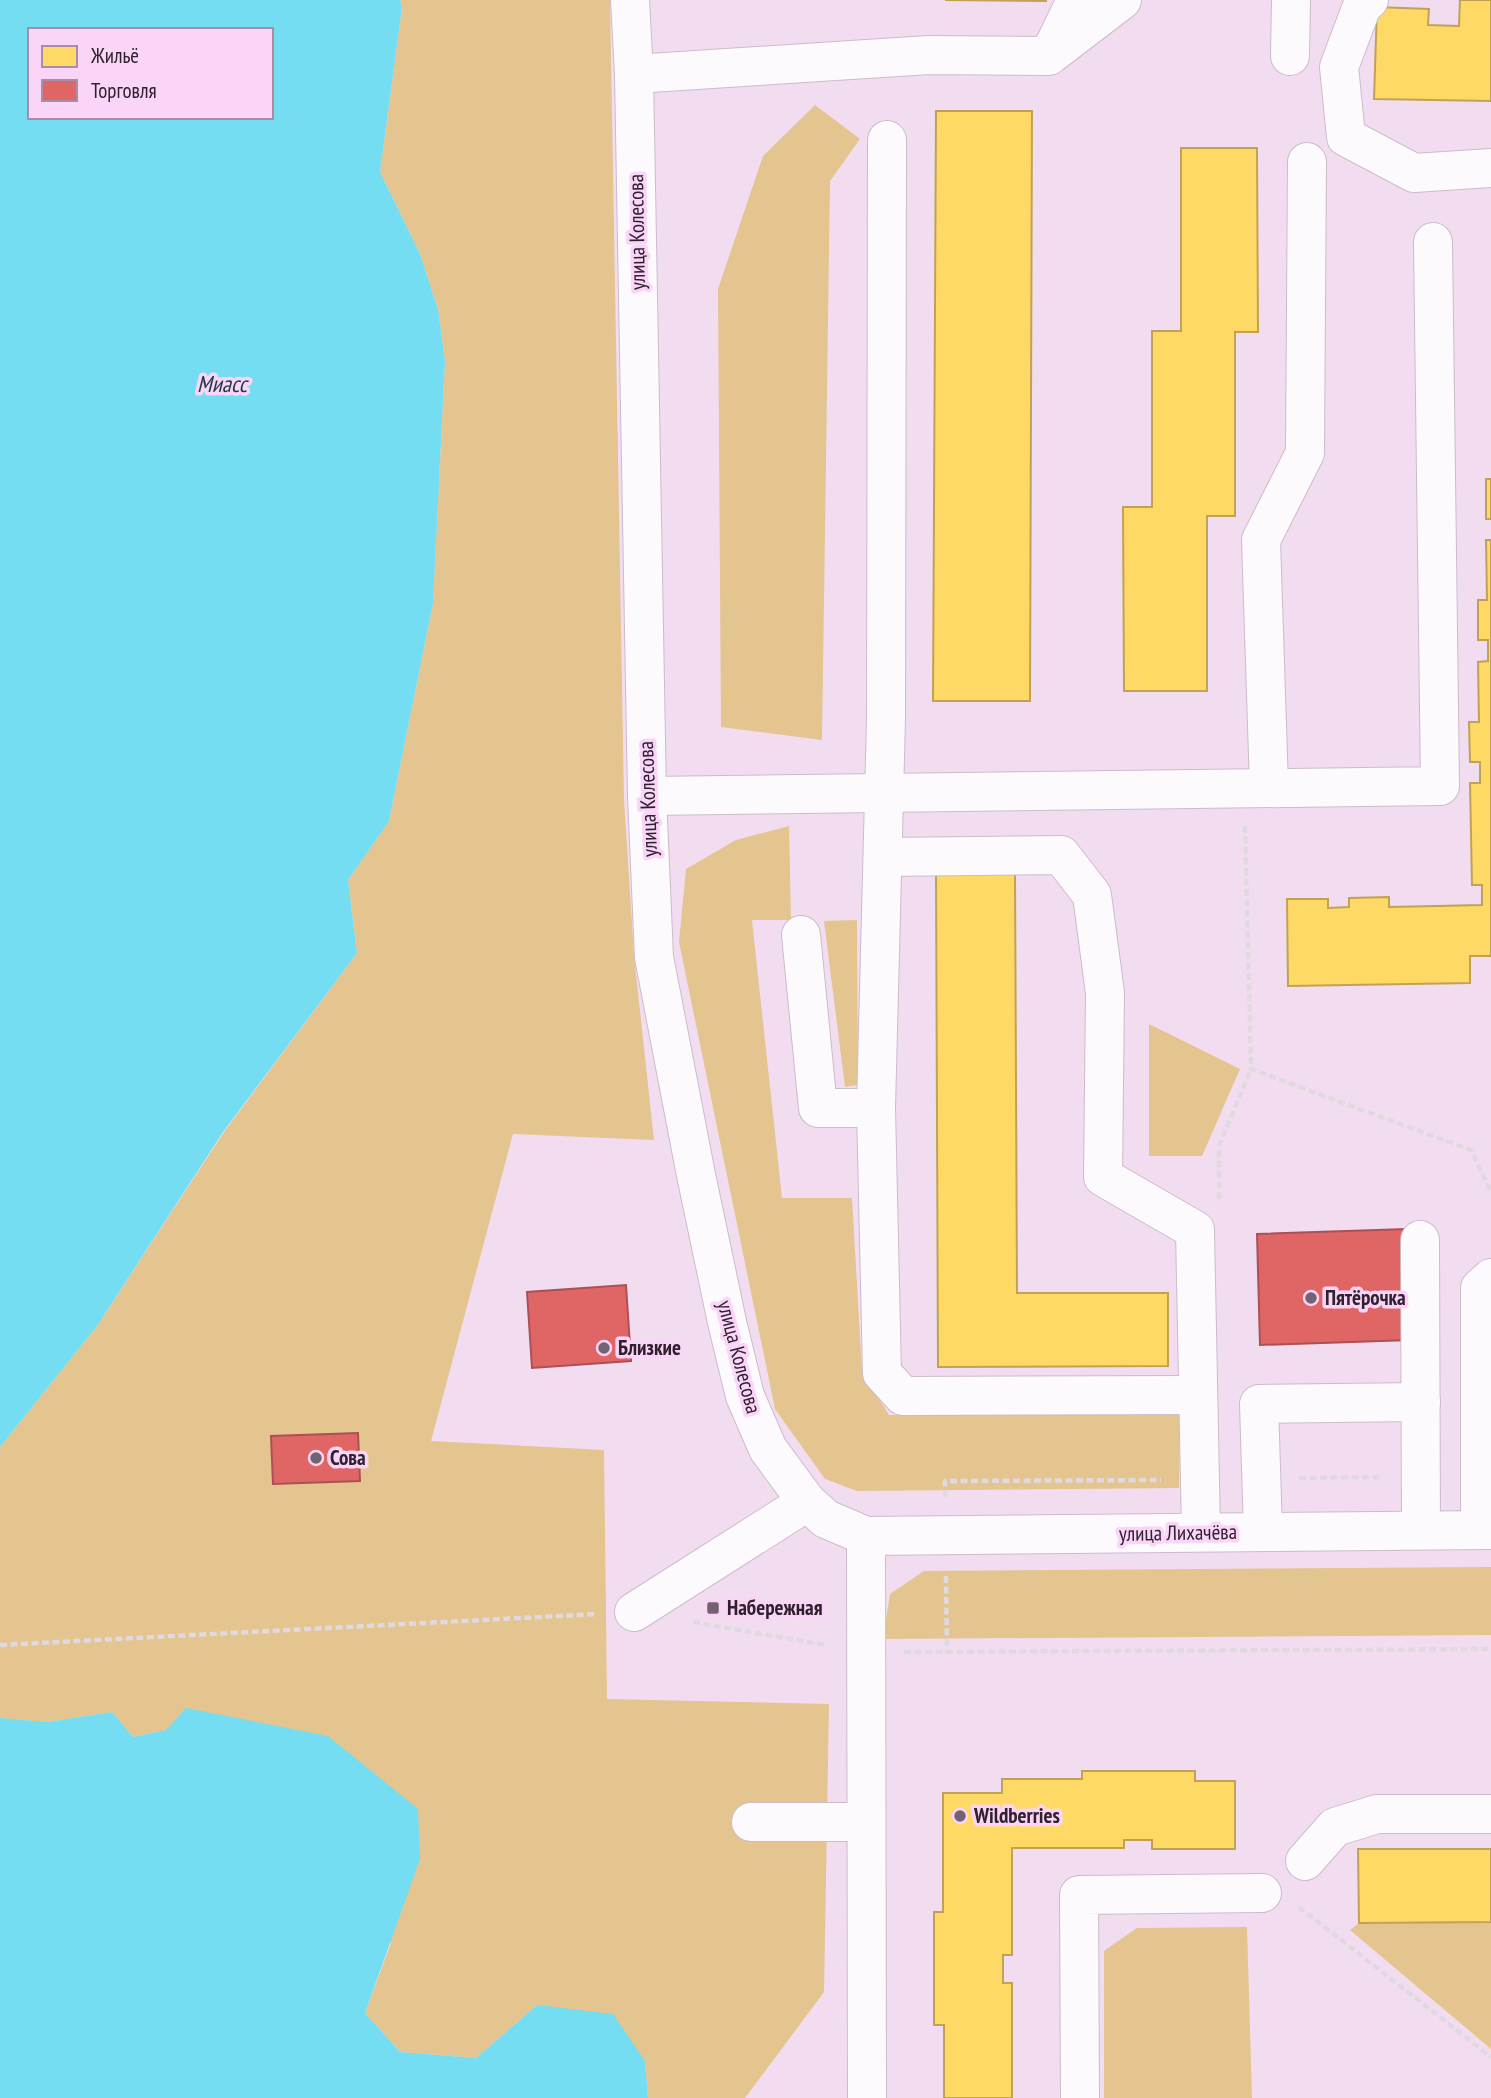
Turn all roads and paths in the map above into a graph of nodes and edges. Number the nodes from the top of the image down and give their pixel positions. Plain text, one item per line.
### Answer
1 (630, 0) edge
2 (1076, 0) edge
3 (1122, 0) edge
4 (1291, 0) edge
5 (1369, 0) edge
6 (1049, 56) junction
7 (1290, 56) dead end
8 (634, 75) junction
9 (887, 140) dead end
10 (1307, 162) dead end
11 (1491, 168) edge
12 (1433, 242) dead end
13 (1256, 787) junction
14 (884, 793) junction
15 (647, 796) junction
16 (883, 857) junction
17 (801, 935) dead end
18 (1251, 1069) junction
19 (876, 1108) junction
20 (1219, 1168) dead end
21 (1491, 1192) edge
22 (1420, 1240) dead end
23 (1491, 1278) edge
24 (1198, 1395) junction
25 (1421, 1402) junction
26 (807, 1502) junction
27 (1421, 1530) junction
28 (1486, 1530) edge
29 (1201, 1532) junction
30 (1263, 1532) junction
31 (866, 1536) junction
32 (634, 1612) junction
33 (0, 1645) edge
34 (1491, 1649) edge
35 (866, 1652) junction
36 (1491, 1814) edge
37 (751, 1822) dead end
38 (866, 1822) junction
39 (1305, 1861) dead end
40 (1262, 1894) joint
41 (1491, 2057) edge
42 (867, 2098) edge
43 (1080, 2098) edge

1 - 8 street, улица Колесова
2 - 6 street
3 - 6 street
4 - 7 street
5 - 11 street
6 - 8 street
8 - 15 street, улица Колесова
9 - 14 street
10 - 13 street
12 - 13 street
13 - 14 street
13 - 18 path
14 - 15 street
14 - 16 street
15 - 26 street, улица Колесова
16 - 19 street
16 - 24 street
17 - 19 street
18 - 20 path
18 - 21 path
19 - 24 street
22 - 25 street
23 - 28 street
24 - 29 street
25 - 27 street
25 - 30 street
26 - 31 street, улица Колесова
26 - 32 street
27 - 28 street, улица Лихачёва
27 - 30 street, улица Лихачёва
29 - 30 street, улица Лихачёва
29 - 31 street, улица Лихачёва
31 - 35 street
32 - 33 path
32 - 35 path
34 - 35 path
35 - 38 street
36 - 39 street
37 - 38 street
38 - 42 street
40 - 41 path
40 - 43 street

